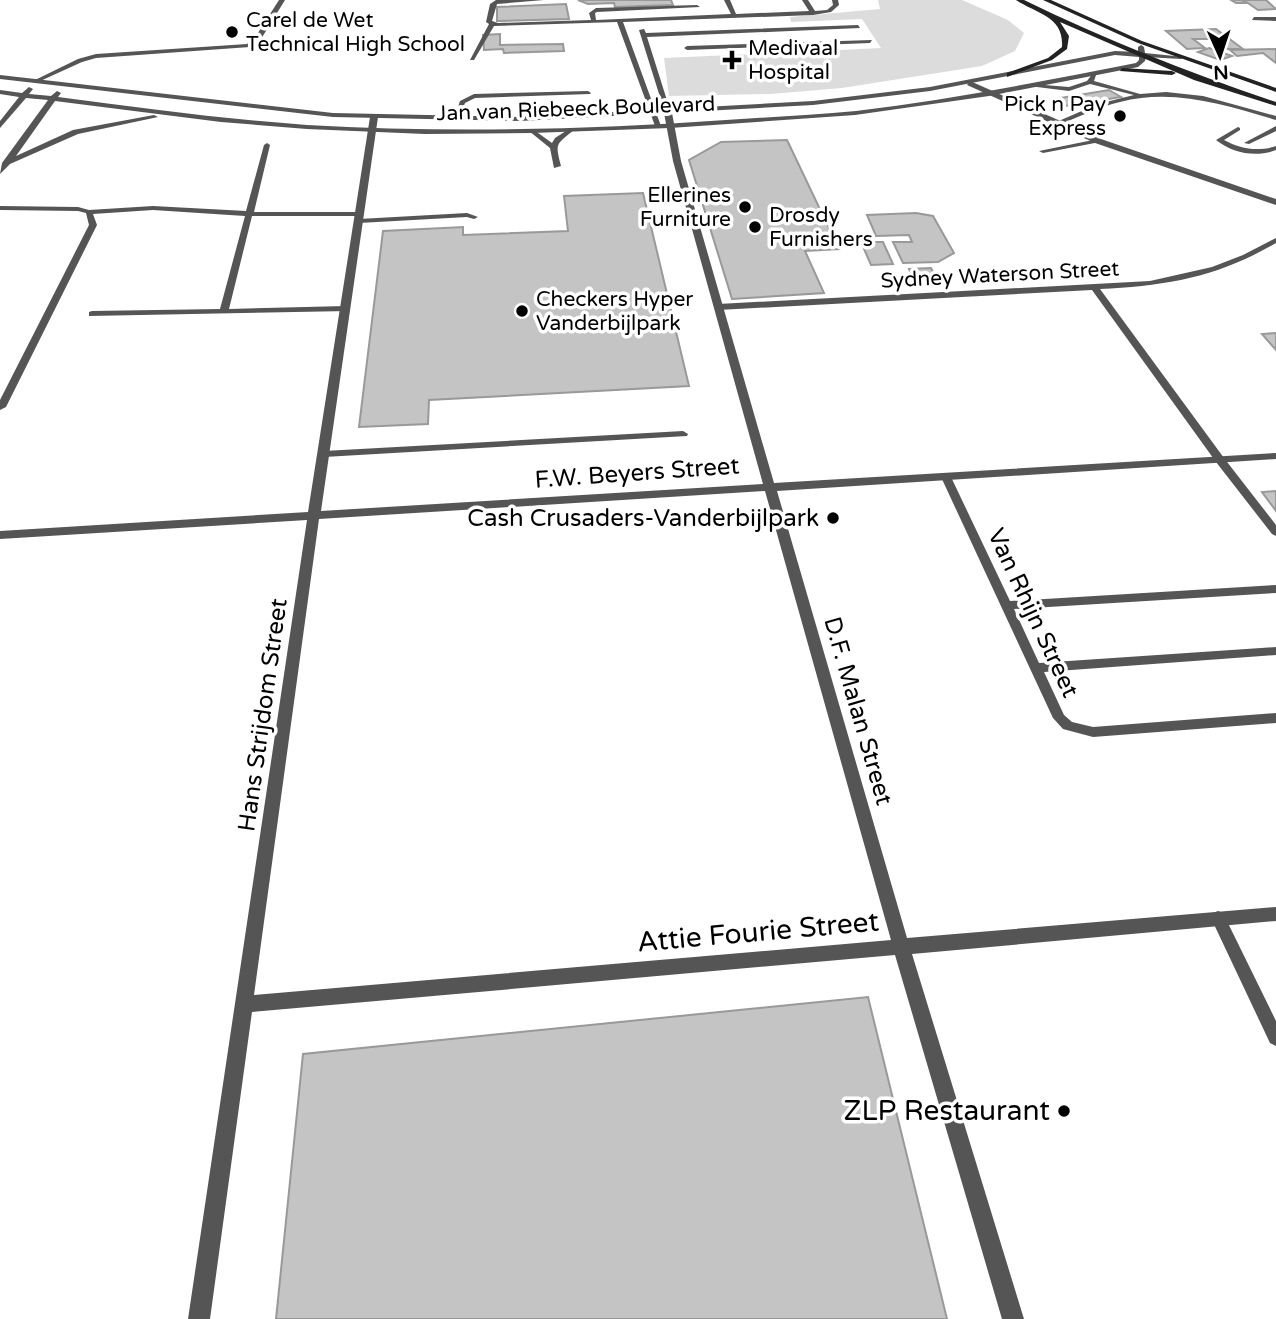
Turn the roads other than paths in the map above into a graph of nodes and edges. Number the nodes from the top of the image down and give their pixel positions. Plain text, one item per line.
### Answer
1 (282, 0) edge
2 (541, 0) edge
3 (727, 0) edge
4 (805, 0) edge
5 (835, 0) edge
6 (1019, 0) edge
7 (1046, 0) edge
8 (695, 3) edge
9 (769, 7) dead end
10 (813, 13) junction
11 (773, 15) junction
12 (734, 16) junction
13 (701, 17) junction
14 (639, 19) junction
15 (1054, 19) junction
16 (1254, 19) dead end
17 (1276, 19) edge
18 (619, 20) junction
19 (594, 21) junction
20 (492, 24) junction
21 (858, 27) dead end
22 (781, 30) junction
23 (644, 35) junction
24 (870, 41) dead end
25 (1140, 42) junction
26 (789, 44) junction
27 (687, 48) dead end
28 (1143, 54) junction
29 (1181, 57) junction
30 (472, 59) dead end
31 (1122, 69) junction
32 (53, 75) junction
33 (1010, 75) junction
34 (0, 76) edge
35 (1091, 78) junction
36 (1197, 78) junction
37 (36, 81) junction
38 (64, 83) junction
39 (970, 83) junction
40 (1276, 90) edge
41 (0, 92) edge
42 (588, 93) dead end
43 (989, 94) junction
44 (24, 95) junction
45 (1141, 95) junction
46 (52, 98) junction
47 (1276, 104) edge
48 (183, 115) junction
49 (374, 117) junction
50 (1276, 118) edge
51 (457, 119) junction
52 (663, 120) junction
53 (1056, 124) junction
54 (0, 127) edge
55 (1276, 128) edge
56 (1238, 129) dead end
57 (571, 130) junction
58 (370, 131) junction
59 (532, 131) junction
60 (1098, 141) junction
61 (1247, 143) dead end
62 (267, 145) dead end
63 (553, 147) junction
64 (1276, 148) edge
65 (1043, 151) dead end
66 (6, 163) junction
67 (557, 166) dead end
68 (0, 172) edge
69 (1276, 202) edge
70 (0, 208) edge
71 (89, 212) junction
72 (251, 214) junction
73 (360, 217) junction
74 (474, 217) dead end
75 (1276, 240) edge
76 (1095, 288) junction
77 (718, 307) junction
78 (346, 309) junction
79 (224, 312) junction
80 (92, 314) dead end
81 (1, 407) edge
82 (683, 433) dead end
83 (324, 454) junction
84 (1276, 456) edge
85 (1220, 460) junction
86 (946, 477) junction
87 (770, 485) junction
88 (314, 514) junction
89 (1276, 532) edge
90 (0, 535) edge
91 (1276, 589) edge
92 (1007, 605) junction
93 (1276, 651) edge
94 (1036, 668) junction
95 (1276, 718) edge
96 (1276, 914) edge
97 (1217, 918) junction
98 (901, 946) junction
99 (245, 1004) junction
100 (1276, 1038) edge
101 (199, 1319) edge
102 (1013, 1319) edge

1 - 32 lane
2 - 20 lane
3 - 12 lane
4 - 10 lane
5 - 10 lane
6 - 15 main road
7 - 25 main road
8 - 13 lane
8 - 19 lane
9 - 11 lane
10 - 11 lane
11 - 12 lane
11 - 22 lane
12 - 13 lane
13 - 14 lane
14 - 18 lane
14 - 23 lane
15 - 28 main road
15 - 33 main road
16 - 17 lane
18 - 19 lane
18 - 52 lane
19 - 20 lane
20 - 30 lane
21 - 22 lane
22 - 23 lane
22 - 26 lane
23 - 52 lane
24 - 26 lane
25 - 28 street
25 - 29 main road
26 - 27 lane
28 - 29 street, Jan van Riebeeck Boulevard
28 - 31 street, Jan van Riebeeck Boulevard
28 - 33 street, Jan van Riebeeck Boulevard
28 - 36 main road
29 - 40 main road
31 - 35 street, Jan van Riebeeck Boulevard
31 - 36 main road
32 - 37 lane
32 - 38 lane
33 - 39 street, Jan van Riebeeck Boulevard
34 - 37 street, Jan van Riebeeck Boulevard
35 - 43 street, Jan van Riebeeck Boulevard
35 - 45 lane
36 - 47 main road
37 - 38 street, Jan van Riebeeck Boulevard
37 - 44 street
38 - 46 street
38 - 49 street, Jan van Riebeeck Boulevard
39 - 43 street
39 - 52 street, Jan van Riebeeck Boulevard
41 - 44 street, Jan van Riebeeck Boulevard
42 - 51 lane
43 - 52 street, Jan van Riebeeck Boulevard
43 - 53 street
44 - 46 street, Jan van Riebeeck Boulevard
44 - 54 street
45 - 50 lane
45 - 53 lane
46 - 48 street, Jan van Riebeeck Boulevard
46 - 66 street
48 - 58 street, Jan van Riebeeck Boulevard
48 - 66 street
49 - 51 street, Jan van Riebeeck Boulevard
49 - 58 street, Hans Strijdom Street
51 - 52 street, Jan van Riebeeck Boulevard
52 - 57 street, Jan van Riebeeck Boulevard
52 - 77 street, D.F. Malan Street
53 - 60 street
55 - 61 lane
56 - 64 lane
57 - 59 street, Jan van Riebeeck Boulevard
57 - 63 lane
58 - 59 street, Jan van Riebeeck Boulevard
58 - 73 street, Hans Strijdom Street
59 - 63 lane
60 - 65 lane
60 - 69 street
62 - 72 lane
63 - 67 lane
66 - 68 street
70 - 71 lane
71 - 72 lane
71 - 81 lane
72 - 73 lane
72 - 79 lane
73 - 74 lane
73 - 78 street, Hans Strijdom Street
75 - 76 lane, Sydney Waterson Street
76 - 77 lane, Sydney Waterson Street
76 - 85 lane
77 - 87 street, D.F. Malan Street
78 - 79 lane
78 - 83 street, Hans Strijdom Street
79 - 80 lane
82 - 83 lane
83 - 88 street, Hans Strijdom Street
84 - 85 street, F.W. Beyers Street
85 - 86 street, F.W. Beyers Street
85 - 89 lane
86 - 87 street, F.W. Beyers Street
86 - 92 lane, Van Rhijn Street
87 - 88 street, F.W. Beyers Street
87 - 98 street, D.F. Malan Street
88 - 90 street, F.W. Beyers Street
88 - 99 street, Hans Strijdom Street
91 - 92 lane
92 - 94 lane, Van Rhijn Street
93 - 94 lane
94 - 95 lane, Van Rhijn Street
96 - 97 street, Attie Fourie Street
97 - 98 street, Attie Fourie Street
97 - 100 lane
98 - 99 street, Attie Fourie Street
98 - 102 street, D.F. Malan Street
99 - 101 street, Hans Strijdom Street

